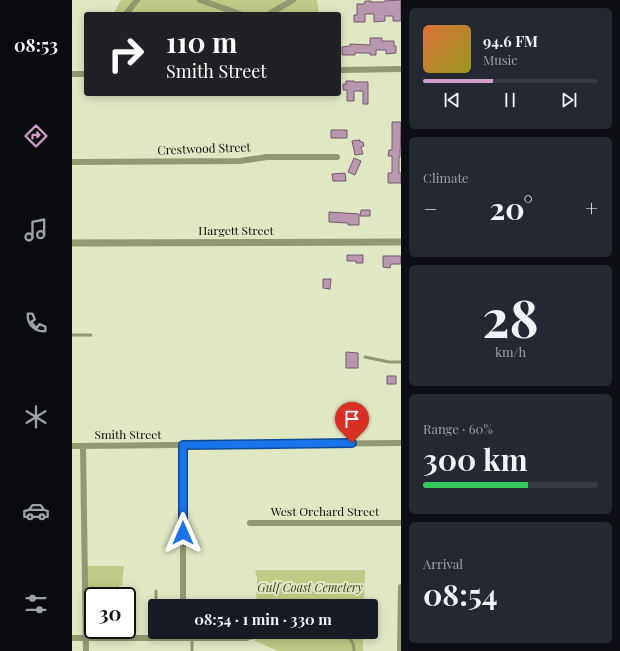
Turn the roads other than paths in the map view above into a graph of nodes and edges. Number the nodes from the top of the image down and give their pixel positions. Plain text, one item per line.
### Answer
1 (137, 0) edge
2 (200, 0) edge
3 (293, 0) edge
4 (128, 12) edge
5 (234, 12) edge
6 (273, 12) edge
7 (401, 69) edge
8 (341, 70) edge
9 (72, 74) edge
10 (84, 74) edge
11 (337, 157) dead end
12 (72, 162) edge
13 (401, 242) edge
14 (72, 243) edge
15 (91, 334) dead end
16 (72, 335) edge
17 (365, 357) dead end
18 (401, 362) edge
19 (401, 443) edge
20 (183, 445) junction
21 (72, 446) edge
22 (83, 446) junction
23 (250, 523) dead end
24 (401, 523) edge
25 (85, 587) edge
26 (401, 587) edge
27 (156, 591) dead end
28 (156, 599) edge
29 (183, 599) edge
30 (401, 601) edge
31 (148, 635) edge
32 (136, 636) edge
33 (72, 638) edge
34 (84, 638) edge
35 (86, 639) edge
36 (192, 639) edge
37 (351, 639) edge
38 (86, 651) edge
39 (192, 651) edge
40 (354, 651) edge
41 (400, 651) edge

1 - 4 street
2 - 5 street
3 - 6 street
7 - 8 street
9 - 10 street
11 - 12 street, Crestwood Street
13 - 14 street, Hargett Street
15 - 16 lane
17 - 18 lane
19 - 20 street, Smith Street
20 - 22 street, Smith Street
20 - 29 street
21 - 22 street, Smith Street
22 - 25 street
23 - 24 street, West Orchard Street
26 - 30 street
27 - 28 lane
30 - 41 street
31 - 32 street
33 - 34 street
35 - 38 street
36 - 39 lane
37 - 40 lane

